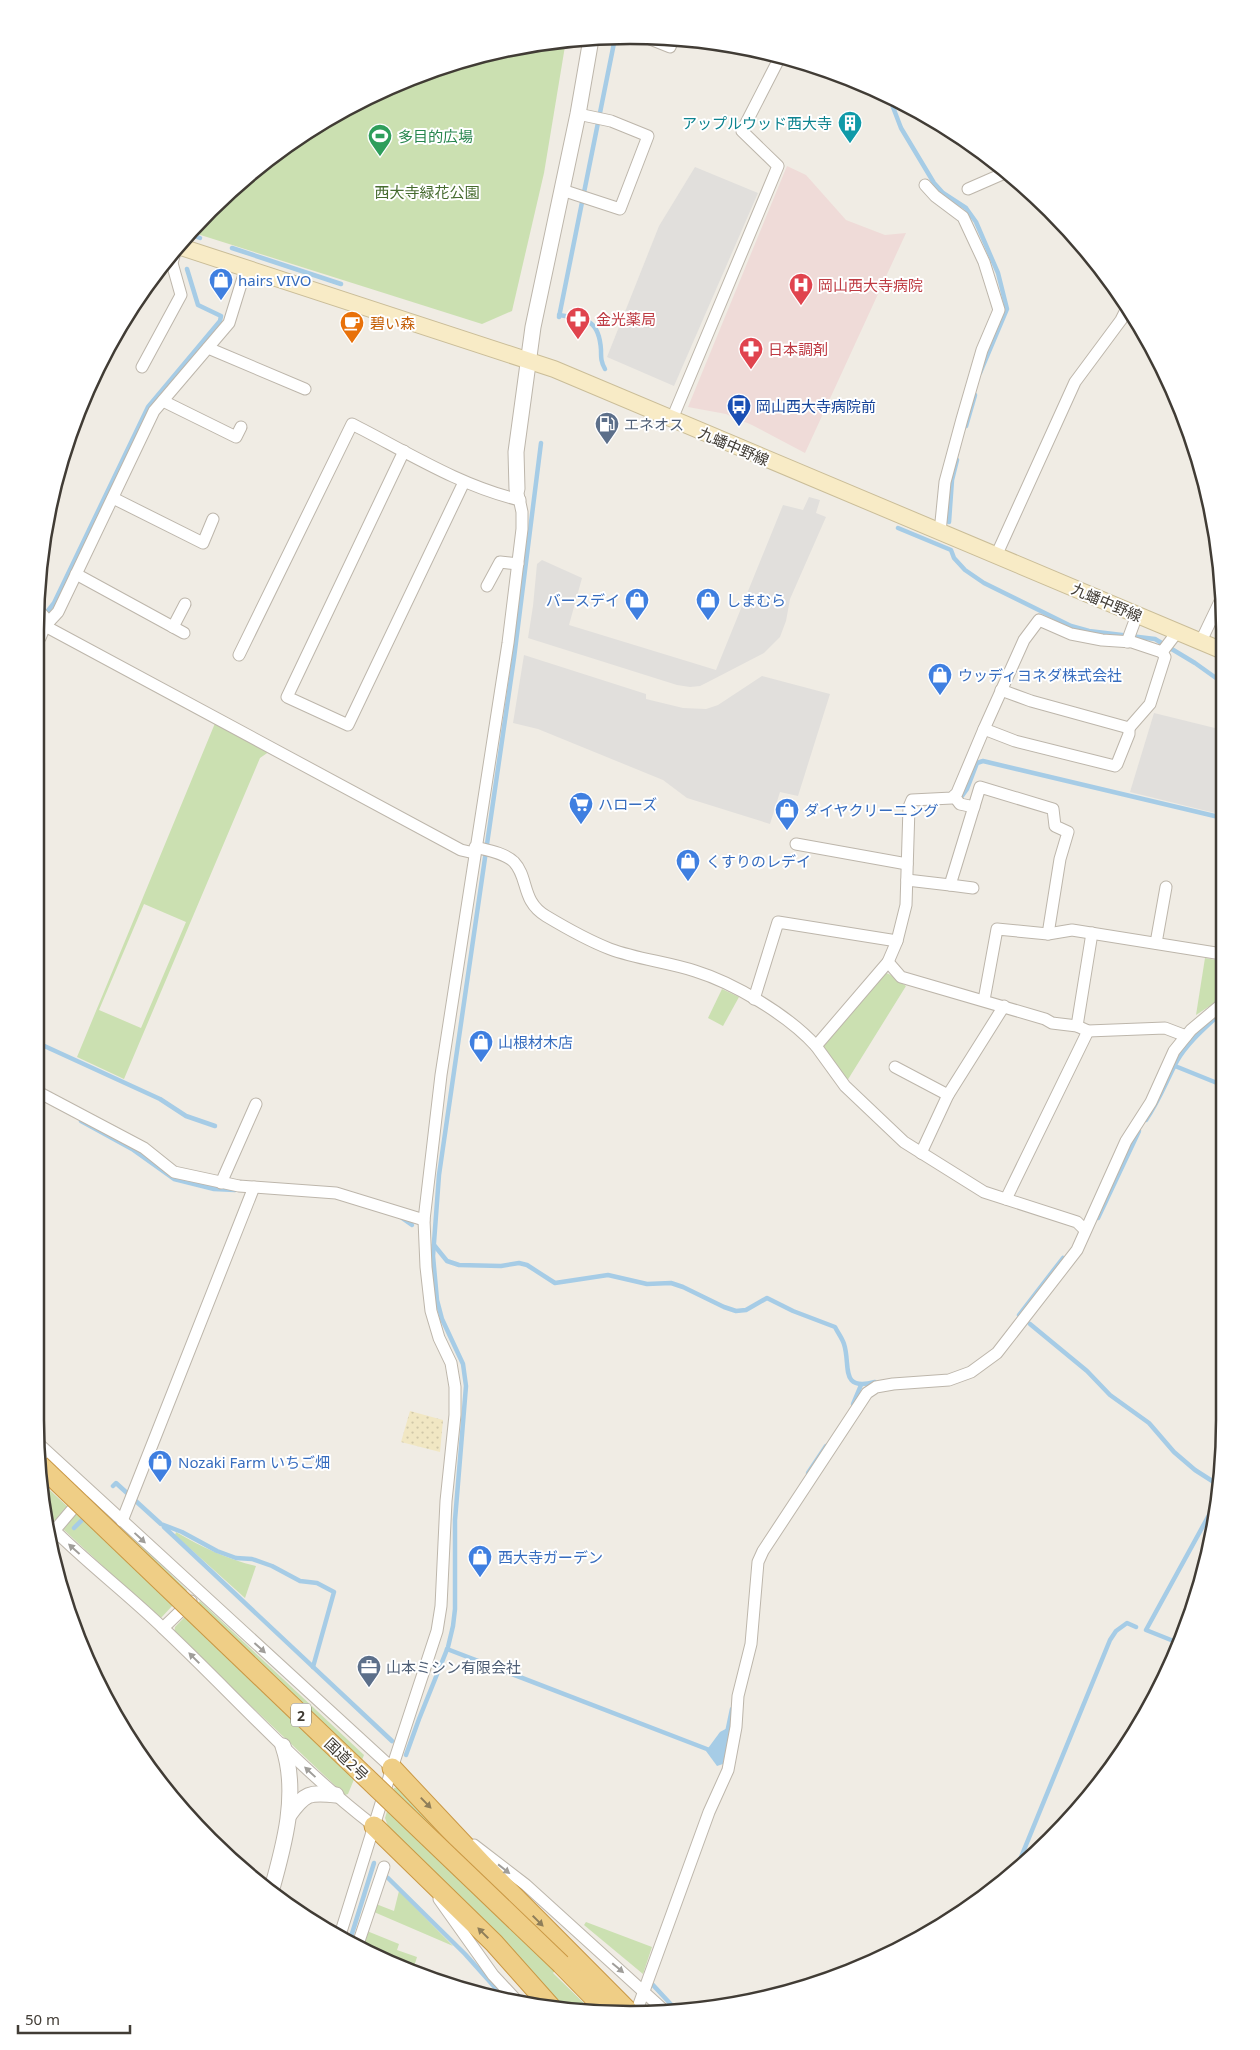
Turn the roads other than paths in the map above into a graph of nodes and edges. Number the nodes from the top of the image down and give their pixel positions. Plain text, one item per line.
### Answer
1 (590, 45) edge
2 (777, 63) edge
3 (578, 114) junction
4 (1000, 175) edge
5 (925, 185) dead end
6 (968, 189) dead end
7 (562, 190) junction
8 (183, 250) edge
9 (172, 264) edge
10 (246, 268) junction
11 (1124, 315) edge
12 (208, 348) junction
13 (529, 360) junction
14 (142, 367) dead end
15 (305, 390) dead end
16 (163, 401) junction
17 (672, 419) junction
18 (241, 427) dead end
19 (404, 451) junction
20 (464, 482) junction
21 (518, 495) junction
22 (113, 498) junction
23 (213, 519) dead end
24 (940, 532) junction
25 (996, 556) junction
26 (518, 564) junction
27 (76, 574) junction
28 (488, 586) dead end
29 (185, 604) dead end
30 (1215, 611) edge
31 (1137, 615) junction
32 (45, 619) edge
33 (173, 627) junction
34 (184, 633) dead end
35 (1128, 638) junction
36 (1201, 641) junction
37 (1169, 644) junction
38 (1216, 648) edge
39 (239, 655) dead end
40 (1001, 690) junction
41 (1129, 728) junction
42 (984, 729) junction
43 (954, 796) junction
44 (974, 807) junction
45 (796, 844) dead end
46 (479, 850) junction
47 (907, 864) junction
48 (907, 880) junction
49 (950, 885) junction
50 (1166, 887) dead end
51 (973, 888) dead end
52 (1092, 933) junction
53 (1048, 934) junction
54 (897, 941) junction
55 (1156, 943) junction
56 (1216, 953) edge
57 (888, 962) junction
58 (754, 999) junction
59 (984, 1000) junction
60 (1004, 1006) junction
61 (1216, 1009) edge
62 (1077, 1026) junction
63 (1088, 1031) junction
64 (1186, 1036) junction
65 (816, 1046) junction
66 (895, 1067) dead end
67 (44, 1094) edge
68 (948, 1095) junction
69 (256, 1104) dead end
70 (921, 1153) junction
71 (220, 1183) junction
72 (252, 1190) junction
73 (1006, 1199) junction
74 (424, 1220) junction
75 (1085, 1230) junction
76 (45, 1449) edge
77 (46, 1471) edge
78 (89, 1490) junction
79 (122, 1520) junction
80 (54, 1531) joint
81 (199, 1593) junction
82 (164, 1628) junction
83 (283, 1746) junction
84 (392, 1768) junction
85 (336, 1795) junction
86 (289, 1815) junction
87 (374, 1826) junction
88 (451, 1829) junction
89 (384, 1867) dead end
90 (416, 1868) junction
91 (273, 1885) edge
92 (341, 1930) edge
93 (359, 1940) edge
94 (644, 1990) junction
95 (510, 1994) edge
96 (544, 2000) edge
97 (601, 2005) edge
98 (660, 2005) edge
99 (629, 2006) edge
100 (638, 2006) edge

1 - 3 street
2 - 17 street
3 - 7 street
3 - 7 street
4 - 6 street
5 - 24 street
7 - 13 street
8 - 10 main road, 九蟠中野線
9 - 14 street
10 - 12 street
10 - 13 main road, 九蟠中野線
11 - 25 street
12 - 15 street
12 - 16 street
13 - 17 main road, 九蟠中野線
13 - 21 street
16 - 18 street
16 - 22 street
17 - 24 main road, 九蟠中野線
19 - 20 street
19 - 20 street
19 - 39 street
20 - 21 street
21 - 26 street
22 - 23 street
22 - 27 street
24 - 25 main road, 九蟠中野線
25 - 31 main road, 九蟠中野線
26 - 28 street
26 - 46 street
27 - 32 street
27 - 33 street
29 - 33 street
30 - 36 street
31 - 35 street
31 - 37 main road, 九蟠中野線
32 - 46 street
33 - 34 street
35 - 37 street
35 - 40 street
36 - 37 main road, 九蟠中野線
36 - 38 main road, 九蟠中野線
37 - 41 street
40 - 41 street
40 - 42 street
41 - 42 street
42 - 43 street
43 - 44 street
43 - 47 street
44 - 49 street
44 - 53 street
45 - 47 street
46 - 58 street
46 - 74 street
47 - 48 street
48 - 49 street
48 - 54 street
49 - 51 street
50 - 55 street
52 - 53 street
52 - 55 street
52 - 62 street
53 - 59 street
54 - 57 street
54 - 58 street
55 - 56 street
57 - 59 street
57 - 65 street
58 - 65 street
59 - 60 street
60 - 62 street
60 - 68 street
61 - 64 street
62 - 63 street
63 - 64 street
63 - 73 street
64 - 75 street
65 - 70 street
66 - 68 street
67 - 71 street
68 - 70 street
69 - 71 street
70 - 73 street
71 - 72 street
72 - 74 street
72 - 79 street
73 - 75 street
74 - 84 street
75 - 94 street
76 - 78 street
77 - 97 highway, 国道2号 / 2, bridge
78 - 79 street
78 - 80 street
79 -> 81 street
82 -> 80 street
81 - 82 street
81 -> 84 street
83 -> 82 street
85 -> 83 street
83 - 86 street
84 - 87 street
84 -> 88 highway
85 - 86 street
85 - 87 street
86 - 91 street
87 - 90 highway
87 - 92 street
88 -> 94 street
88 -> 99 highway
89 - 93 street
90 - 95 street
96 -> 90 highway
94 - 98 street
94 - 100 street

